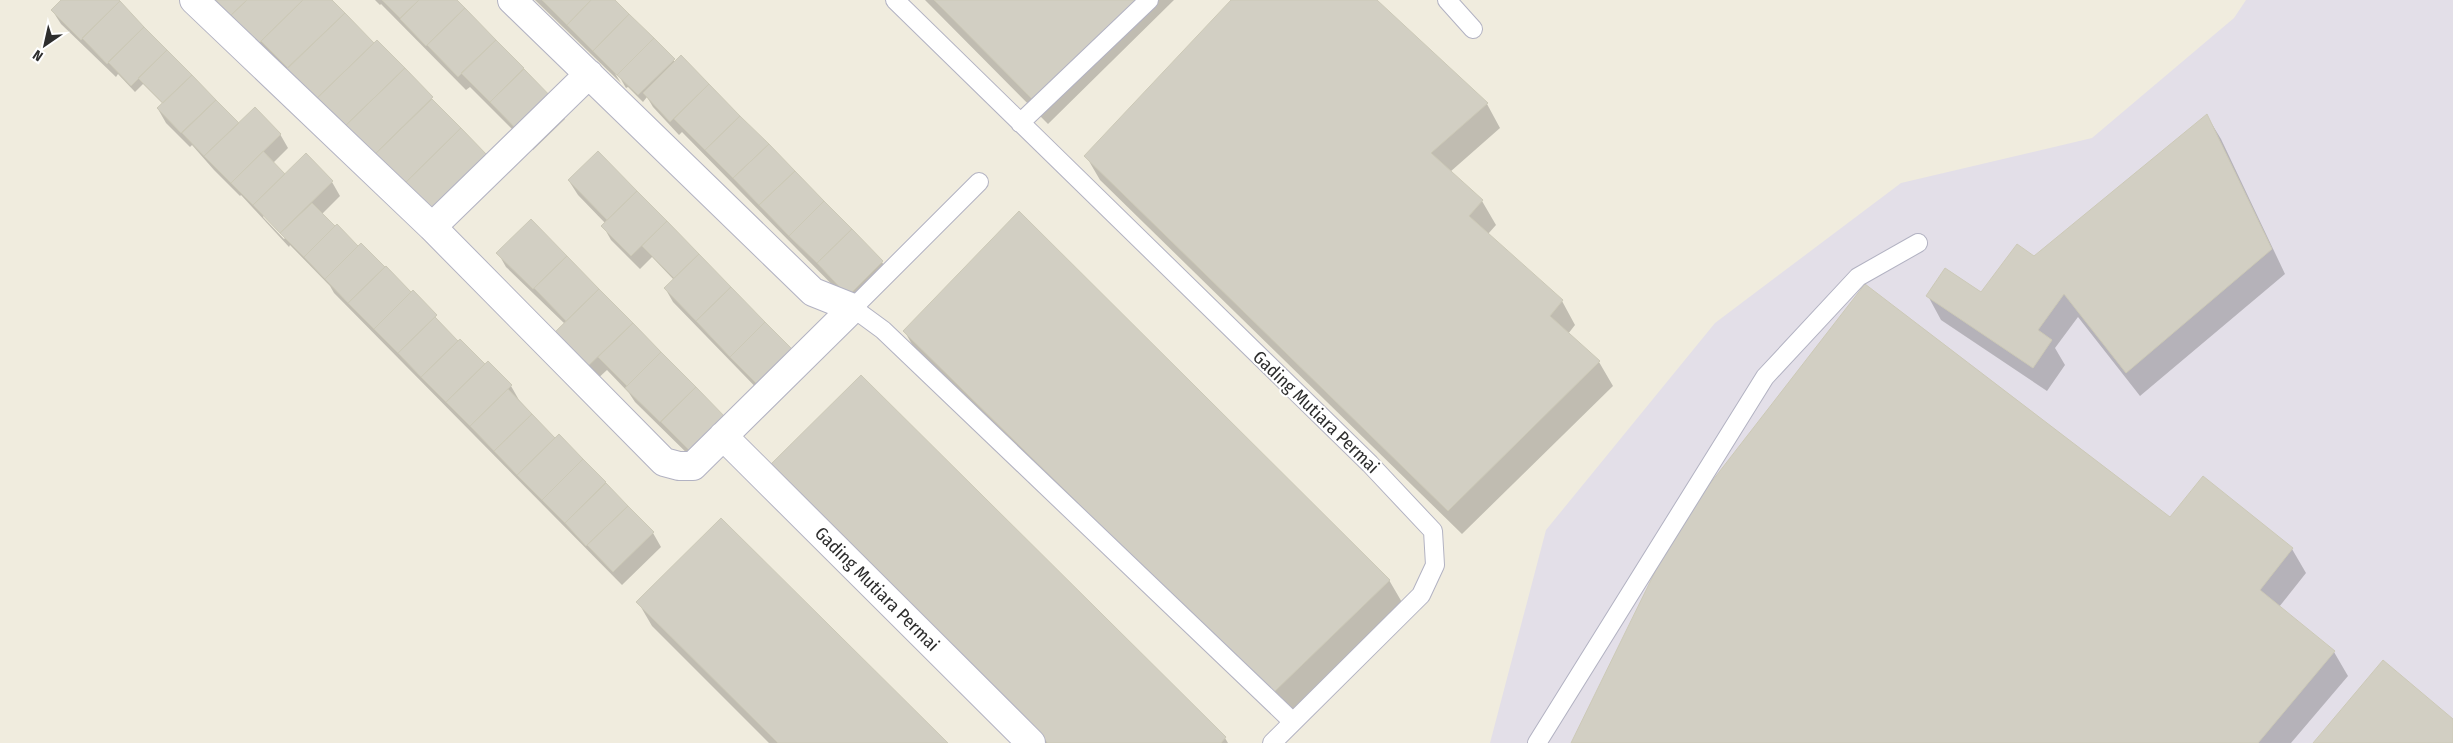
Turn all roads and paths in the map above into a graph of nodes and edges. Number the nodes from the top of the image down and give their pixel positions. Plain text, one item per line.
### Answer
1 (194, 0) edge
2 (512, 0) edge
3 (895, 0) edge
4 (1149, 0) edge
5 (1447, 0) edge
6 (1474, 29) dead end
7 (589, 74) junction
8 (1020, 124) junction
9 (979, 182) dead end
10 (432, 227) junction
11 (1918, 243) dead end
12 (853, 308) junction
13 (723, 436) junction
14 (1293, 722) junction
15 (1031, 743) edge
16 (1272, 743) edge
17 (1537, 743) edge

1 - 10 street
2 - 7 street
3 - 8 lane, Gading Mutiara Permai
4 - 8 lane
5 - 6 lane
7 - 10 street
7 - 12 street
8 - 14 lane, Gading Mutiara Permai
9 - 12 lane
10 - 13 street
11 - 17 lane
12 - 13 street
12 - 14 lane
13 - 15 street, Gading Mutiara Permai
14 - 16 lane, Gading Mutiara Permai

